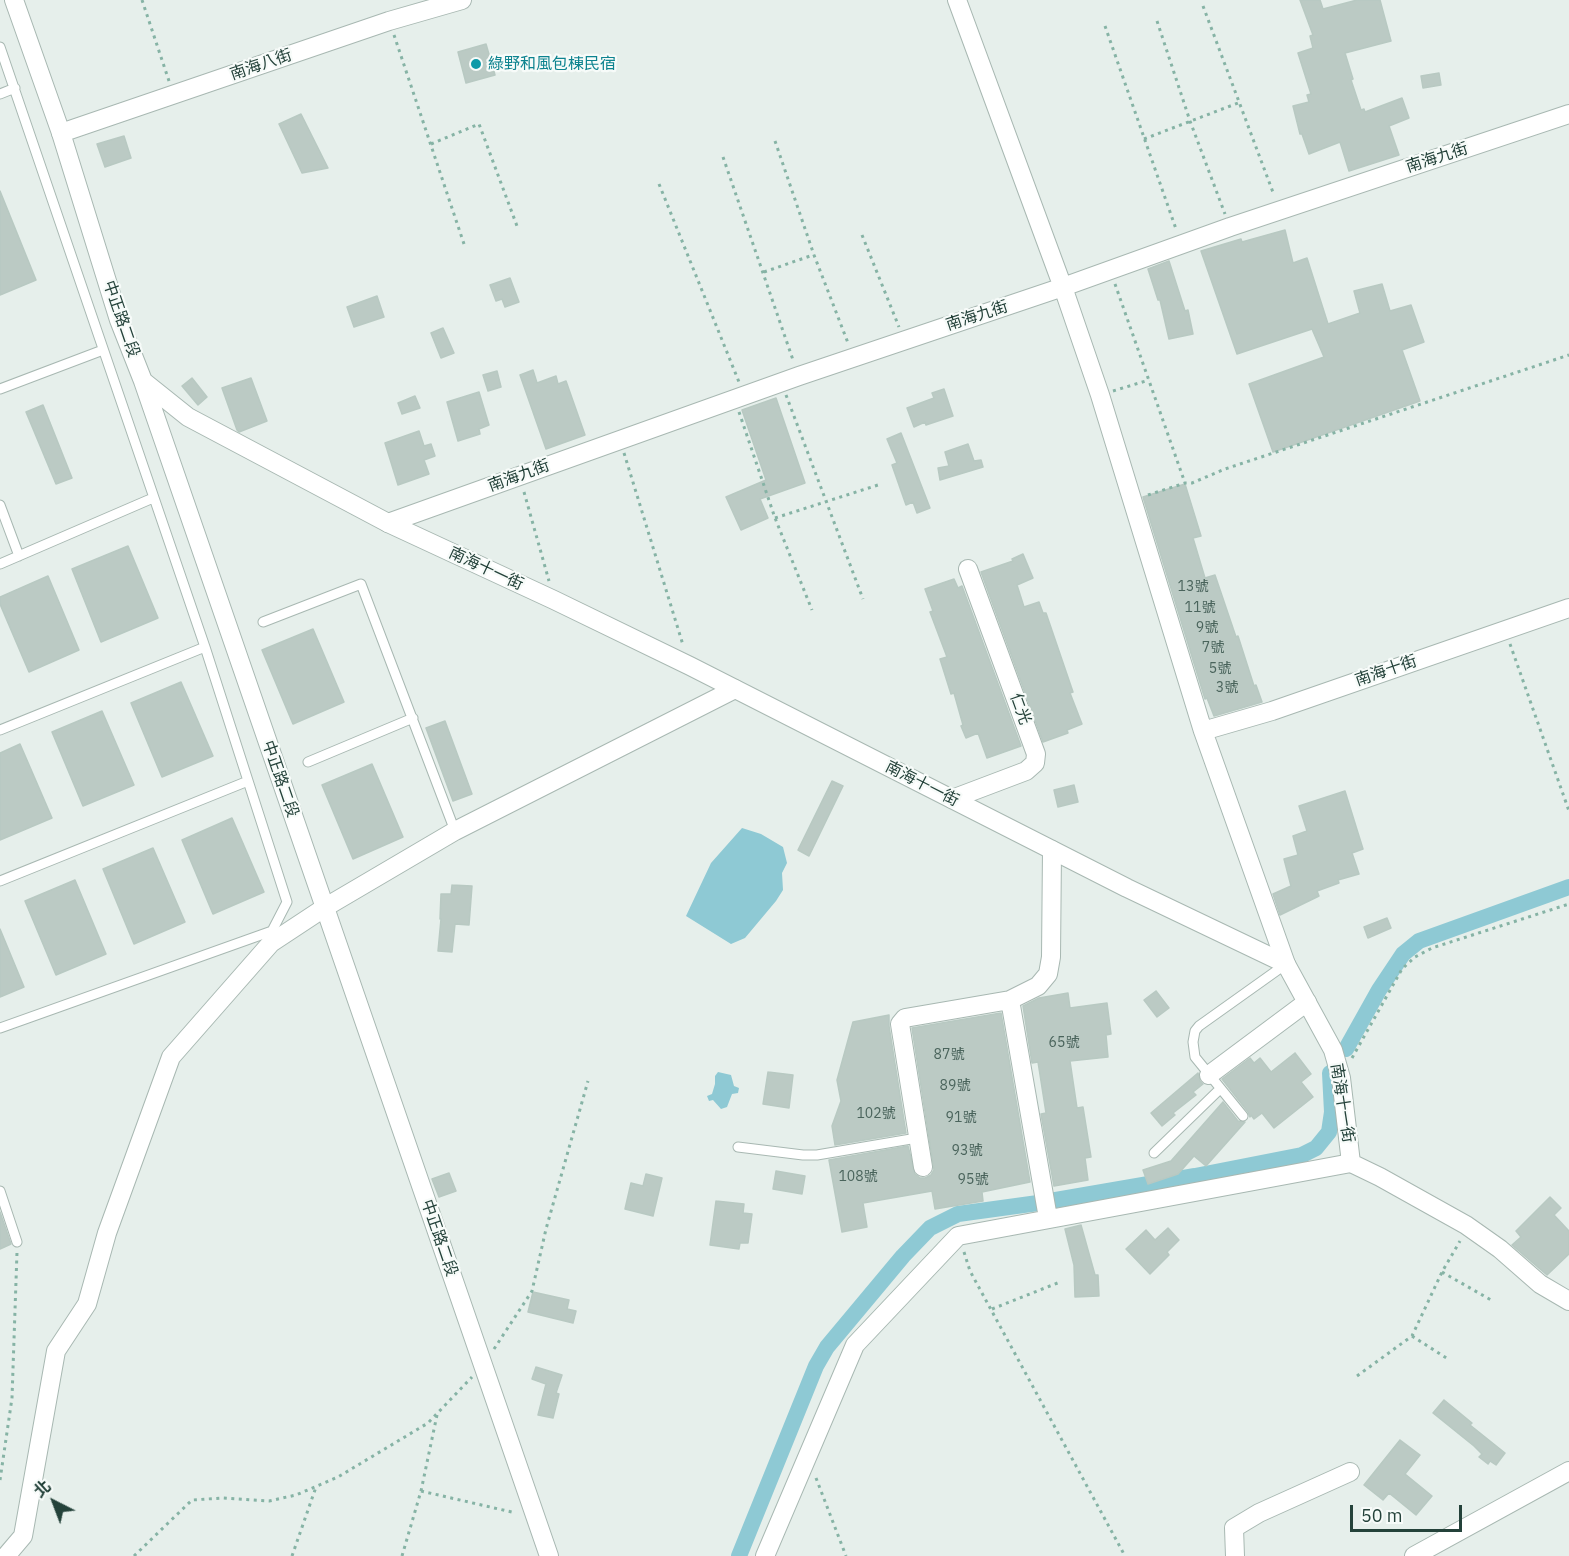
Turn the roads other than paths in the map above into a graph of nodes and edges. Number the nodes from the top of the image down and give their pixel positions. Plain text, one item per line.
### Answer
1 (14, 0) edge
2 (462, 0) edge
3 (957, 0) edge
4 (0, 47) edge
5 (15, 88) junction
6 (0, 94) edge
7 (1569, 114) edge
8 (61, 133) junction
9 (1063, 287) junction
10 (103, 350) junction
11 (143, 381) junction
12 (0, 389) edge
13 (153, 498) junction
14 (0, 505) edge
15 (388, 523) junction
16 (19, 556) junction
17 (0, 564) edge
18 (968, 569) dead end
19 (1569, 608) edge
20 (263, 622) dead end
21 (205, 647) junction
22 (735, 689) junction
23 (413, 718) junction
24 (0, 730) edge
25 (1203, 731) junction
26 (308, 762) dead end
27 (248, 781) junction
28 (952, 799) junction
29 (455, 831) junction
30 (1052, 850) junction
31 (0, 881) edge
32 (324, 908) junction
33 (1286, 964) junction
34 (1010, 1000) junction
35 (1307, 1002) junction
36 (0, 1028) edge
37 (1214, 1082) junction
38 (1243, 1116) dead end
39 (917, 1138) junction
40 (738, 1147) dead end
41 (1154, 1153) dead end
42 (1351, 1163) junction
43 (923, 1167) dead end
44 (0, 1191) edge
45 (1048, 1218) junction
46 (17, 1242) road end
47 (1569, 1301) edge
48 (1569, 1471) edge
49 (1350, 1472) dead end
50 (6, 1556) edge
51 (549, 1556) edge
52 (765, 1556) edge
53 (1235, 1556) edge
54 (1414, 1556) edge

1 - 8 street, 中正路二段
2 - 8 street, 南海八街
3 - 9 street
4 - 5 lane
5 - 6 lane
5 - 10 lane
7 - 9 street, 南海九街
8 - 11 street, 中正路二段
9 - 15 street, 南海九街
9 - 25 street
10 - 12 lane
10 - 13 lane
11 - 15 street, 南海十一街
11 - 32 street, 中正路二段
13 - 16 lane
13 - 21 lane
14 - 16 lane
15 - 22 street, 南海十一街
16 - 17 lane
18 - 28 street, 仁光
19 - 25 street, 南海十街
20 - 23 lane
21 - 24 lane
21 - 27 lane
22 - 28 street, 南海十一街
22 - 29 street
23 - 26 lane
23 - 29 lane
25 - 33 street
27 - 31 lane
27 - 36 lane
28 - 30 street, 南海十一街
29 - 32 street
30 - 33 street, 南海十一街
30 - 34 street
32 - 50 street
32 - 51 street, 中正路二段
33 - 35 street, 南海十一街
33 - 37 lane
34 - 39 street
34 - 45 street
35 - 37 street
35 - 42 street, 南海十一街
37 - 38 lane
37 - 41 lane
39 - 40 lane
39 - 43 street
42 - 45 street
42 - 47 street, 南海十一街
44 - 46 lane
45 - 52 street
48 - 54 street
49 - 53 street

